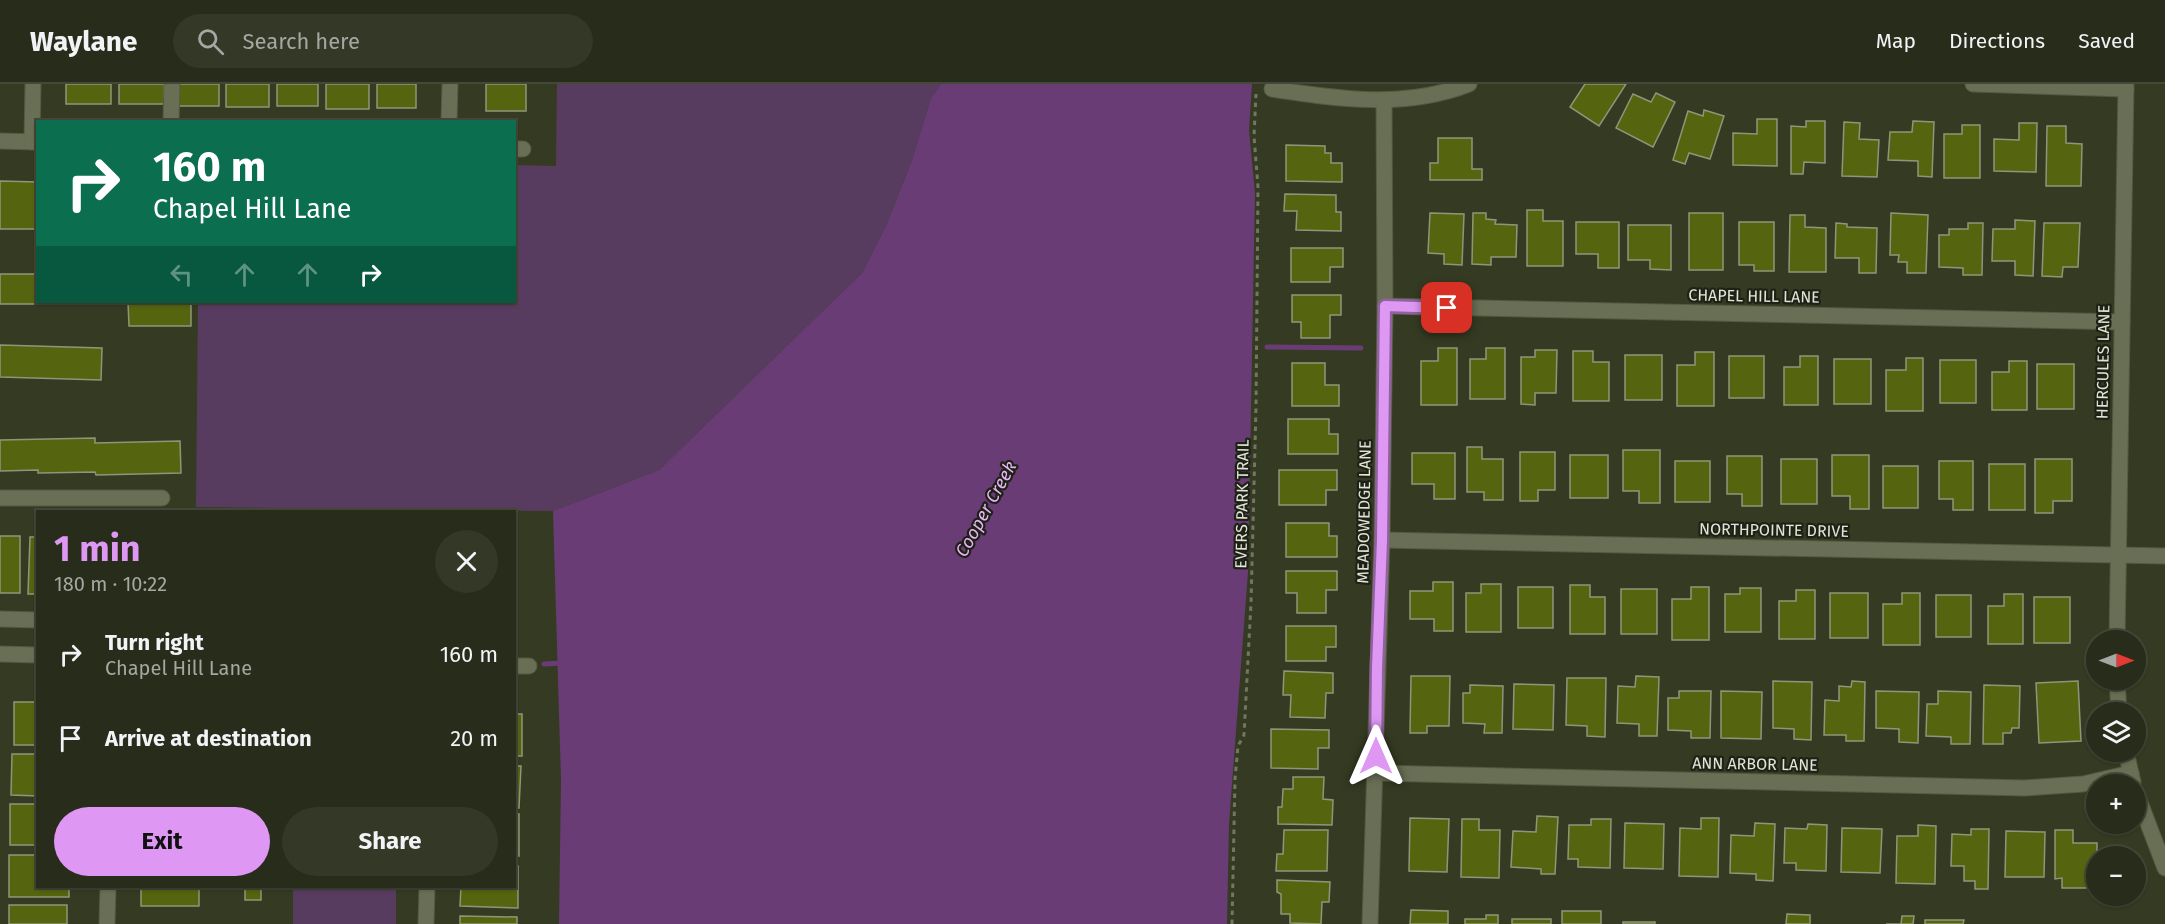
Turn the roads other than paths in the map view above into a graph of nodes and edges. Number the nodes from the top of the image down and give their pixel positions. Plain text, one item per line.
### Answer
1 (33, 84) edge
2 (172, 84) edge
3 (450, 84) edge
4 (1469, 84) edge
5 (1973, 84) edge
6 (2126, 86) edge
7 (1264, 87) edge
8 (1384, 101) junction
9 (171, 120) edge
10 (449, 120) edge
11 (0, 141) edge
12 (35, 142) edge
13 (1385, 306) junction
14 (2122, 322) junction
15 (0, 498) edge
16 (162, 498) dead end
17 (1382, 540) junction
18 (2117, 555) junction
19 (2165, 556) edge
20 (0, 619) edge
21 (36, 620) edge
22 (2117, 630) edge
23 (0, 654) edge
24 (36, 655) edge
25 (1376, 773) junction
26 (2086, 784) edge
27 (2146, 818) edge
28 (2165, 868) edge
29 (108, 888) edge
30 (428, 888) edge
31 (107, 924) edge
32 (426, 924) edge
33 (1370, 924) edge

1 - 12 street
2 - 9 street
3 - 10 street
4 - 8 street
5 - 6 street
6 - 14 street, HERCULES LANE
7 - 8 street
8 - 13 street, MEADOWEDGE LANE
11 - 12 street
13 - 14 street, CHAPEL HILL LANE
13 - 17 street, MEADOWEDGE LANE
14 - 18 street, HERCULES LANE
15 - 16 street
17 - 18 street, NORTHPOINTE DRIVE
17 - 25 street, MEADOWEDGE LANE
18 - 19 street, NORTHPOINTE DRIVE
18 - 22 street, HERCULES LANE
20 - 21 street
23 - 24 street
25 - 26 street, ANN ARBOR LANE
25 - 33 street, MEADOWEDGE LANE
27 - 28 street
29 - 31 street
30 - 32 street

